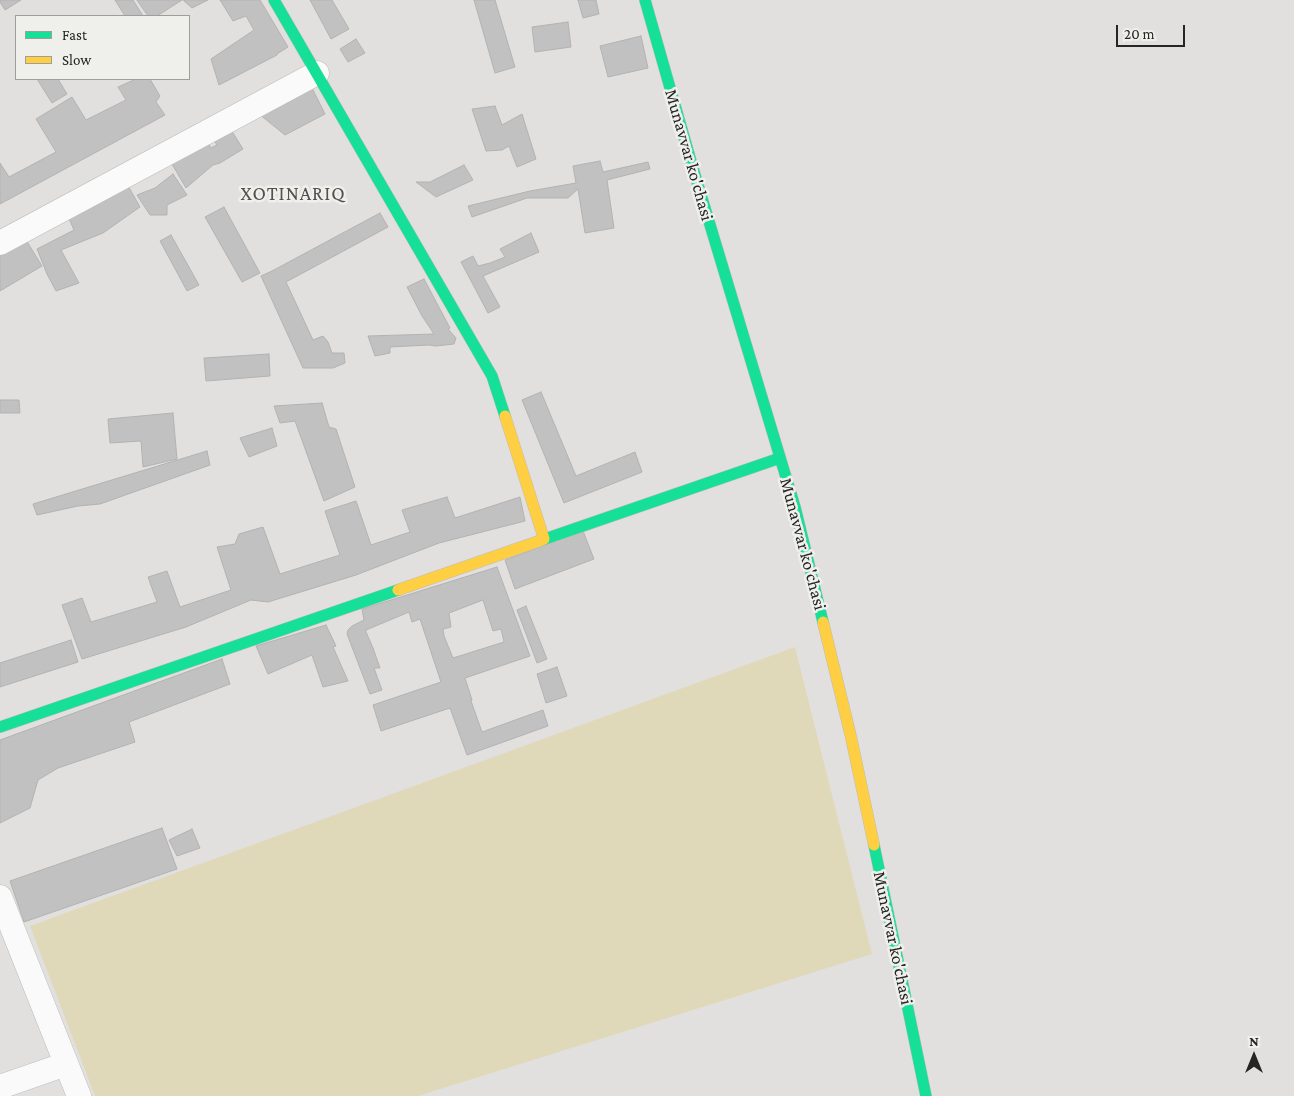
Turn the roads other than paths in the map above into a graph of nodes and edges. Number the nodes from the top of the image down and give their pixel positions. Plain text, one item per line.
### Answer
1 (274, 0) edge
2 (645, 0) edge
3 (316, 73) junction
4 (0, 243) edge
5 (780, 458) junction
6 (544, 539) junction
7 (0, 727) edge
8 (0, 897) edge
9 (66, 1064) junction
10 (0, 1087) edge
11 (79, 1096) edge
12 (926, 1096) edge

1 - 3 street
2 - 5 street, Munavvar ko'chasi
3 - 4 street
3 - 6 street
5 - 6 street
5 - 12 street, Munavvar ko'chasi
6 - 7 street
8 - 9 street
9 - 10 street
9 - 11 street

